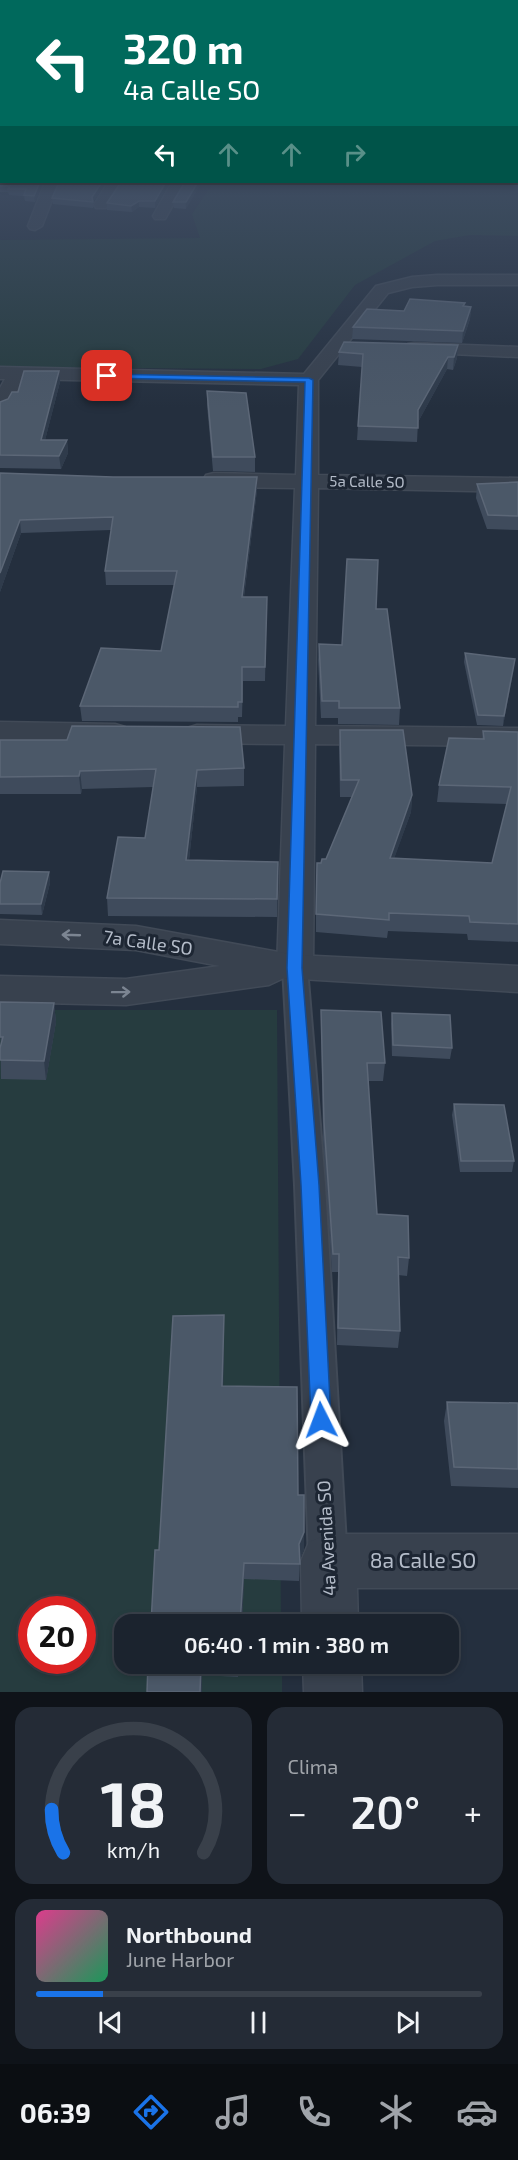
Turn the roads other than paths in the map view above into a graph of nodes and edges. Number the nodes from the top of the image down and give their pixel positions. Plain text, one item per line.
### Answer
1 (518, 280) edge
2 (392, 348) edge
3 (518, 352) edge
4 (9, 374) edge
5 (309, 380) junction
6 (0, 406) edge
7 (189, 479) edge
8 (307, 481) junction
9 (518, 485) edge
10 (0, 731) edge
11 (139, 733) edge
12 (173, 734) edge
13 (300, 735) junction
14 (518, 737) edge
15 (0, 932) edge
16 (295, 968) junction
17 (518, 979) edge
18 (0, 989) edge
19 (328, 1561) junction
20 (518, 1561) edge
21 (330, 1614) edge
22 (332, 1674) edge
23 (333, 1692) edge

1 - 5 street
2 - 3 street
4 - 5 street
4 - 6 street
5 - 8 street, 4a Avenida SO
7 - 8 street, 5a Calle SO
8 - 9 street, 5a Calle SO
8 - 13 street, 4a Avenida SO
10 - 11 street
12 - 13 street
13 - 14 street
13 - 16 street, 4a Avenida SO
16 -> 15 street, 7a Calle SO
16 - 17 street, 7a Calle SO
18 -> 16 street, 7a Calle SO
16 - 19 lane, 4a Avenida SO
19 - 20 street, 8a Calle SO
19 - 21 street, 4a Avenida SO
22 - 23 street

